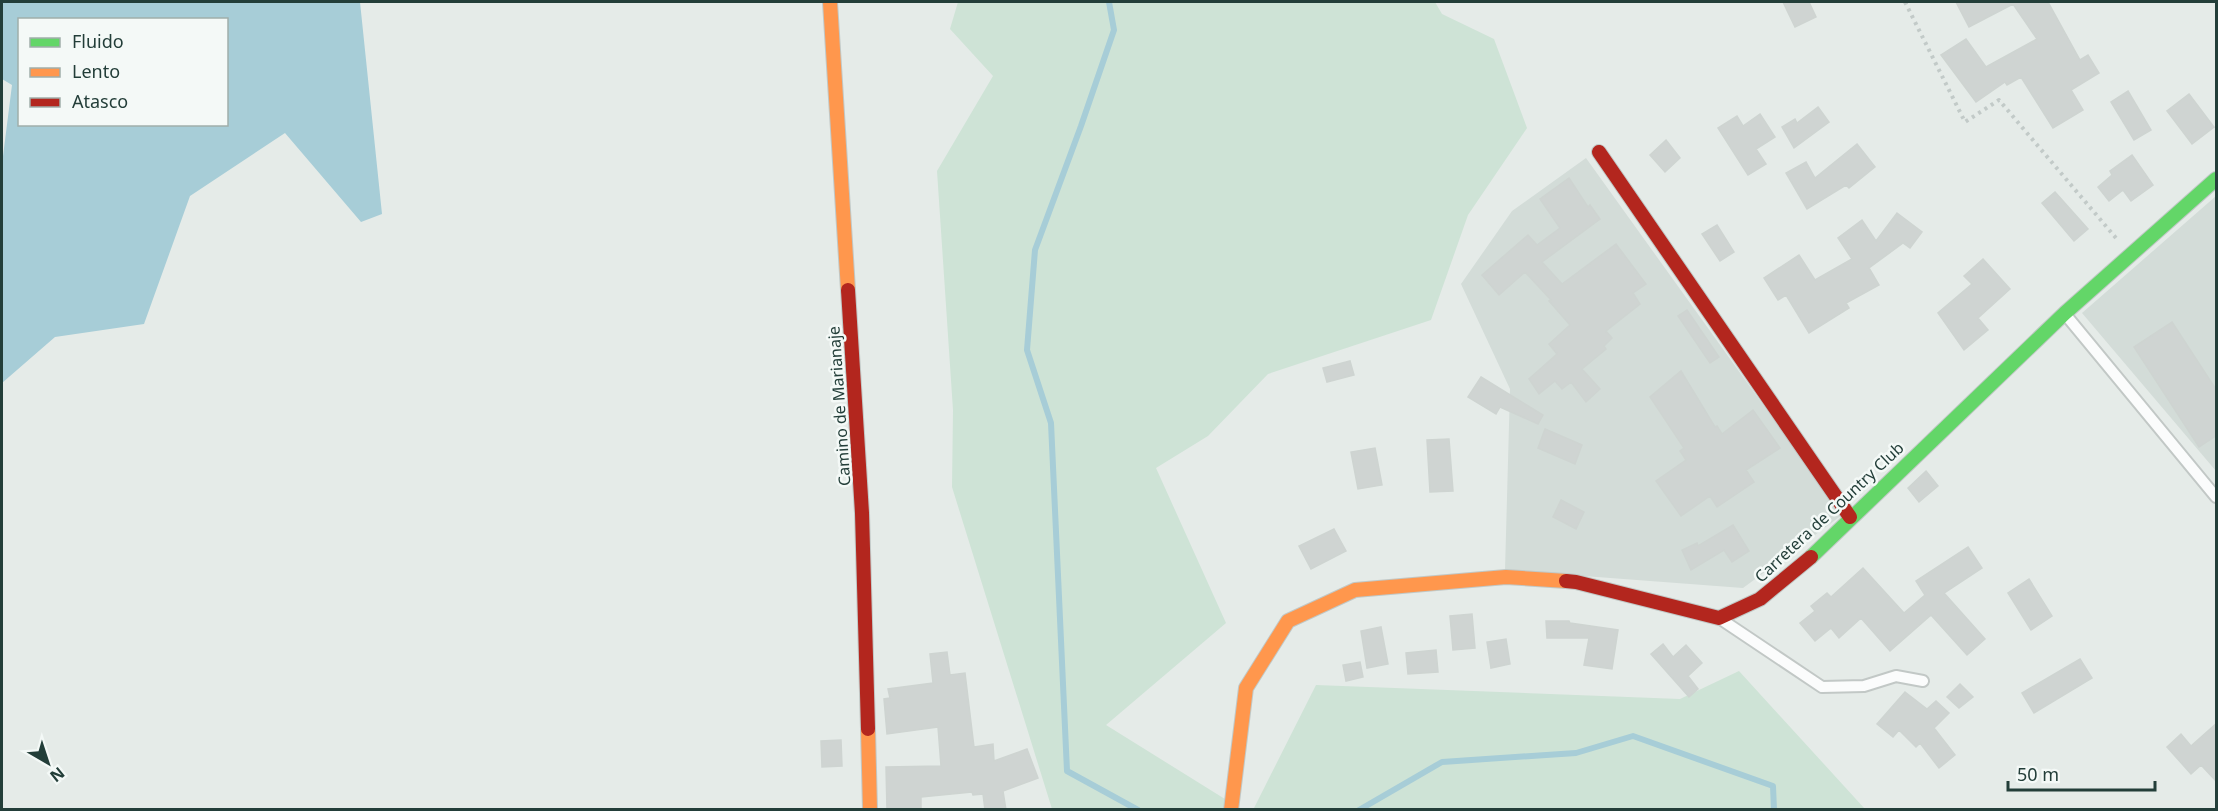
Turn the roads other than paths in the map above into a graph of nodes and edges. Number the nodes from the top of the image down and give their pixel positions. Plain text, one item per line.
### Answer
1 (830, 2) edge
2 (1599, 152) dead end
3 (2217, 179) edge
4 (2065, 314) junction
5 (2217, 498) edge
6 (1850, 517) junction
7 (1719, 618) junction
8 (1923, 681) dead end
9 (870, 810) edge
10 (1231, 810) edge

1 - 9 street, Camino de Marianaje
2 - 6 street
3 - 4 street, Carretera de Country Club
4 - 5 lane
4 - 6 street, Carretera de Country Club
6 - 7 street, Carretera de Country Club
7 - 8 lane
7 - 10 street

